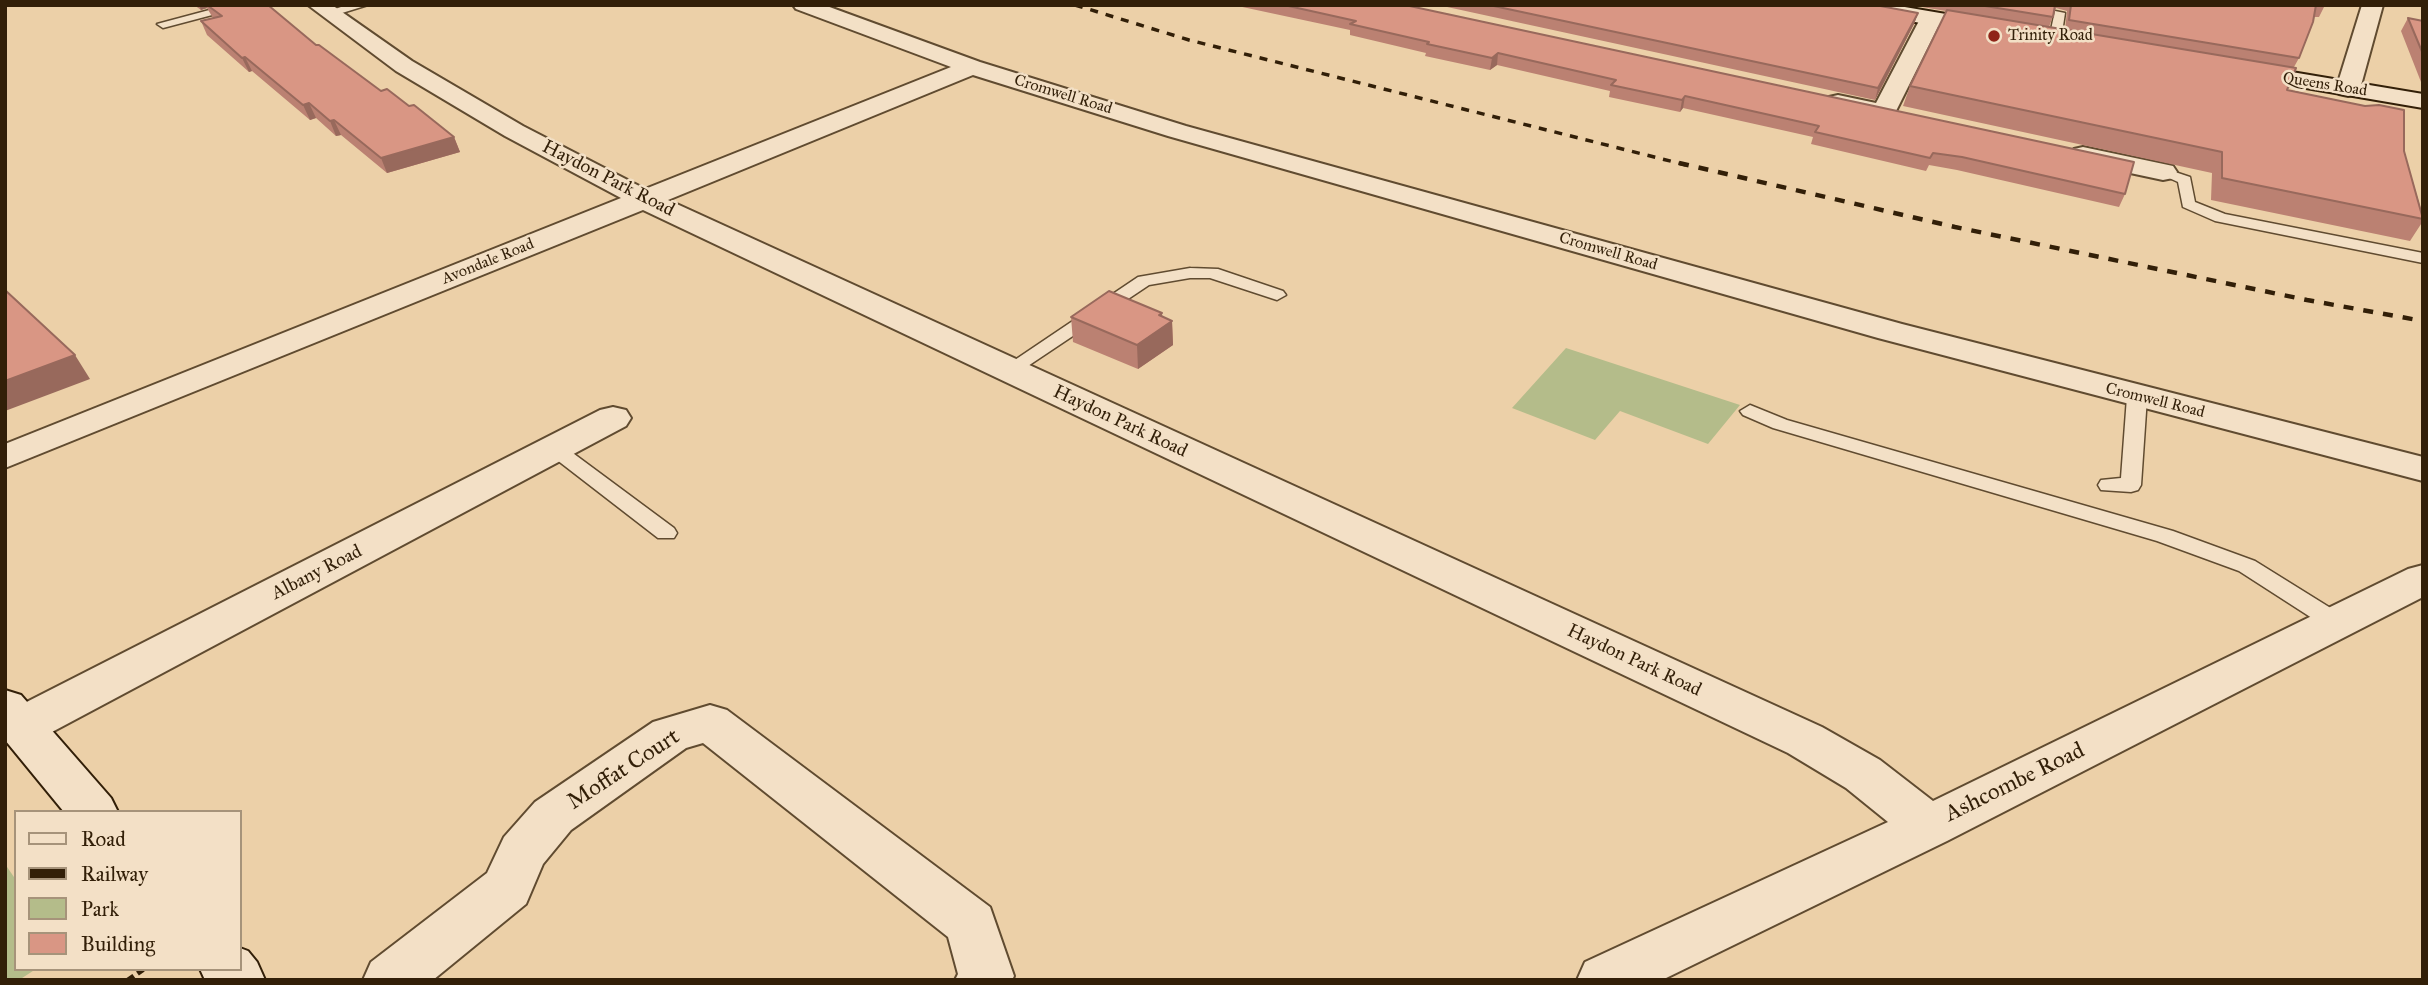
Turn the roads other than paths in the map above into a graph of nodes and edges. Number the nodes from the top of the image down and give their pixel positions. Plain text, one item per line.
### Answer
1 (244, 5) edge
2 (803, 5) edge
3 (1854, 5) edge
4 (2373, 5) edge
5 (336, 8) edge
6 (2059, 13) dead end
7 (1931, 19) junction
8 (163, 24) dead end
9 (2055, 39) junction
10 (2080, 44) edge
11 (2211, 66) edge
12 (972, 67) junction
13 (2348, 89) junction
14 (1815, 97) edge
15 (2423, 101) edge
16 (1884, 112) junction
17 (1910, 118) edge
18 (2056, 149) edge
19 (2163, 172) joint
20 (643, 199) junction
21 (2423, 258) edge
22 (1277, 295) dead end
23 (1009, 370) junction
24 (2137, 397) junction
25 (1750, 411) dead end
26 (613, 418) dead end
27 (555, 449) junction
28 (5, 457) edge
29 (2423, 469) edge
30 (2108, 485) dead end
31 (666, 533) dead end
32 (2423, 579) edge
33 (2337, 623) junction
34 (13, 717) edge
35 (91, 810) edge
36 (1929, 826) junction
37 (391, 980) edge
38 (983, 980) edge
39 (1605, 980) edge

1 - 8 lane
2 - 12 street, Cromwell Road
3 - 7 street
4 - 13 street
5 - 20 street, Haydon Park Road
6 - 9 lane
7 - 9 street
7 - 16 street
9 - 10 street
11 - 13 street, Queens Road
12 - 20 street, Avondale Road
12 - 24 street, Cromwell Road
13 - 15 street, Queens Road
14 - 16 street
16 - 17 street
18 - 19 street
19 - 21 lane
20 - 23 street, Haydon Park Road
20 - 28 street, Avondale Road
22 - 23 lane
23 - 36 street, Haydon Park Road
24 - 29 street, Cromwell Road
24 - 30 lane
25 - 33 lane
26 - 27 street, Albany Road
27 - 31 lane
27 - 34 street, Albany Road
32 - 33 street, Ashcombe Road
33 - 36 street, Ashcombe Road
34 - 35 street
36 - 39 street, Ashcombe Road
37 - 38 street, Moffat Court

